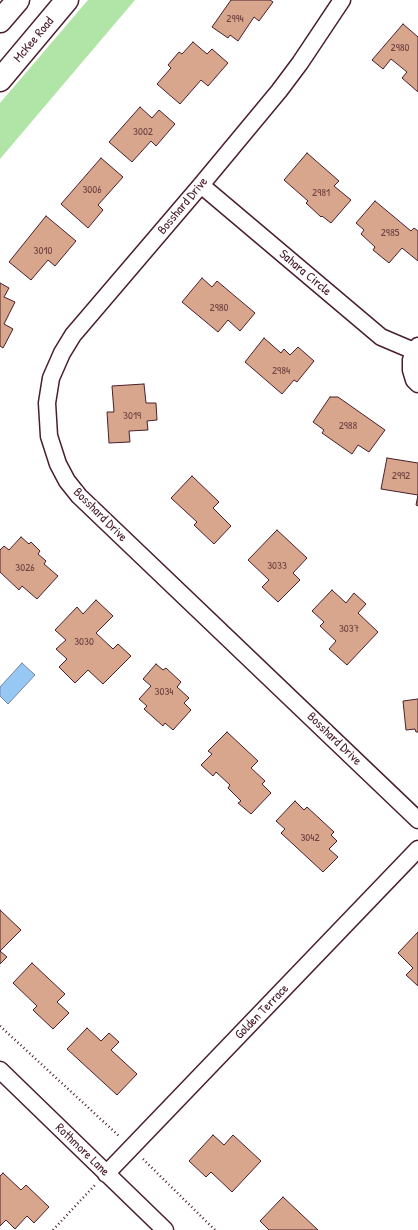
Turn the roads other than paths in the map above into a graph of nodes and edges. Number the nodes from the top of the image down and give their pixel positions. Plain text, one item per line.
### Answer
1 (18, 0) edge
2 (67, 0) edge
3 (342, 0) edge
4 (0, 21) edge
5 (0, 80) edge
6 (202, 185) junction
7 (416, 348) edge
8 (418, 384) edge
9 (418, 820) edge
10 (418, 849) edge
11 (0, 1070) edge
12 (106, 1174) junction
13 (165, 1230) edge

1 - 4 main road
2 - 5 main road, McKee Road
3 - 6 street, Bosshard Drive
6 - 7 street, Sahara Circle
6 - 9 street, Bosshard Drive
7 - 8 street, Sahara Circle
10 - 12 street, Golden Terrace
11 - 12 street, Rothmore Lane
12 - 13 street, Rothmore Lane

